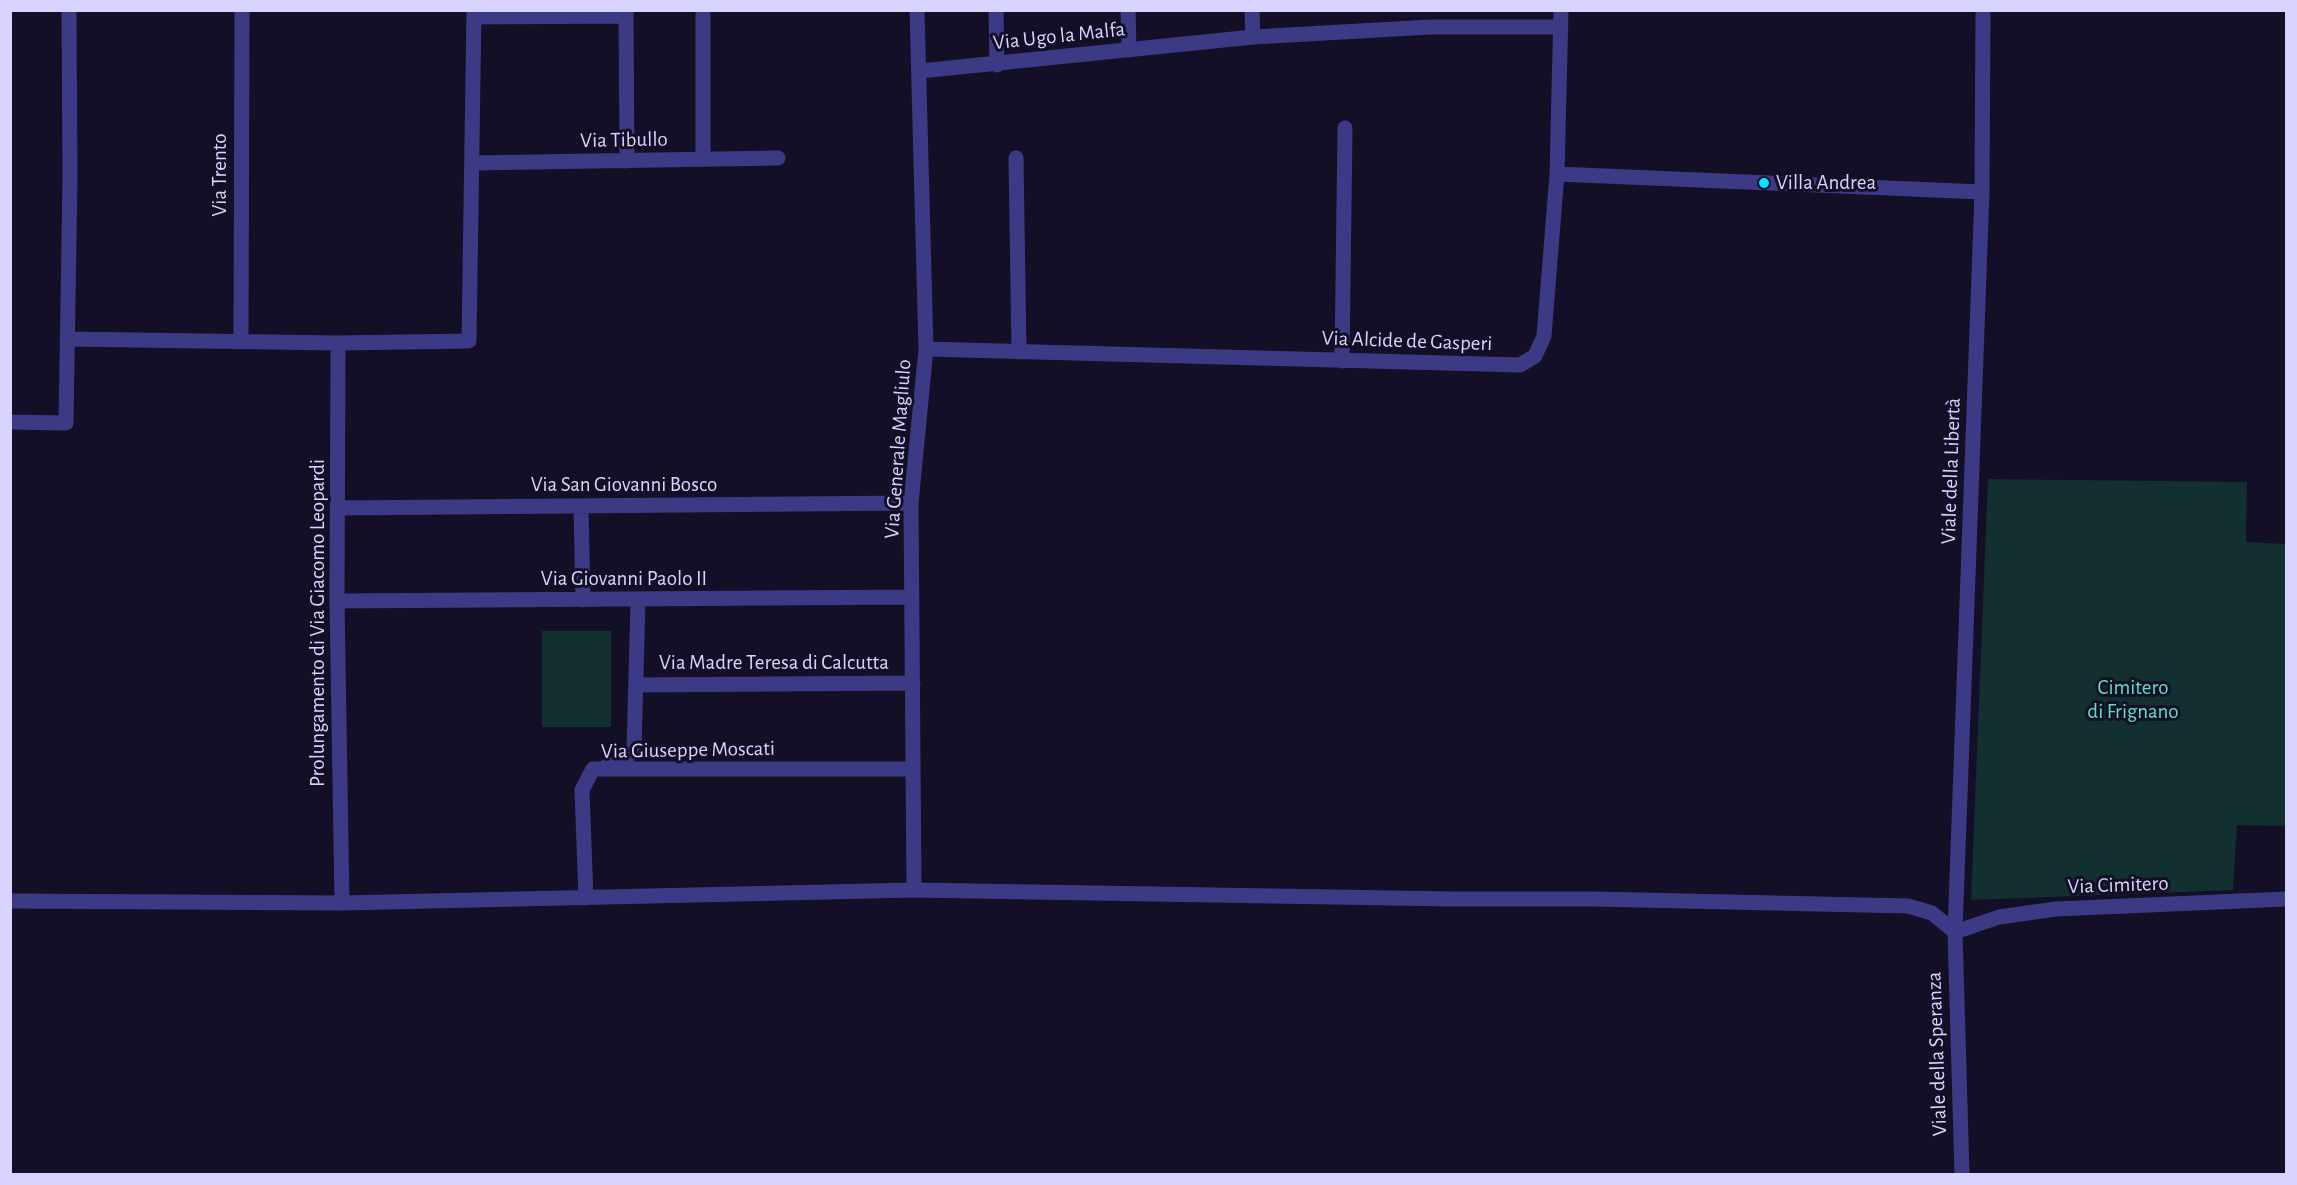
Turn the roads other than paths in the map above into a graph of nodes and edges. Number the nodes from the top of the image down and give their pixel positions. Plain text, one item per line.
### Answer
1 (69, 10) edge
2 (242, 10) edge
3 (703, 10) edge
4 (917, 10) edge
5 (996, 10) edge
6 (1128, 10) edge
7 (1252, 10) edge
8 (1561, 10) edge
9 (1983, 10) edge
10 (558, 13) edge
11 (626, 13) edge
12 (474, 14) edge
13 (1561, 27) junction
14 (1252, 37) junction
15 (1129, 50) junction
16 (997, 65) junction
17 (920, 71) junction
18 (1345, 128) dead end
19 (778, 158) dead end
20 (1016, 158) dead end
21 (704, 159) junction
22 (627, 161) junction
23 (472, 163) junction
24 (1557, 174) junction
25 (1982, 192) junction
26 (67, 339) junction
27 (241, 340) junction
28 (338, 343) junction
29 (926, 349) junction
30 (1019, 352) junction
31 (1342, 361) junction
32 (10, 423) edge
33 (911, 503) junction
34 (581, 506) junction
35 (338, 508) junction
36 (911, 597) junction
37 (583, 600) junction
38 (638, 600) junction
39 (337, 601) junction
40 (913, 683) junction
41 (636, 686) junction
42 (593, 770) junction
43 (913, 770) junction
44 (914, 890) junction
45 (586, 898) junction
46 (2286, 899) edge
47 (10, 901) edge
48 (342, 903) junction
49 (1955, 932) junction
50 (1962, 1174) edge

1 - 26 street
2 - 27 street, Via Trento
3 - 21 street
4 - 17 street, Via Generale Magliulo
5 - 16 street
6 - 15 street
7 - 14 street
8 - 13 street, Via Alcide de Gasperi
9 - 25 street, Viale della Libertà
10 - 11 street
10 - 12 street
11 - 22 street
12 - 23 street
13 - 14 street, Via Ugo la Malfa
13 - 24 street, Via Alcide de Gasperi
14 - 15 street, Via Ugo la Malfa
15 - 16 street, Via Ugo la Malfa
16 - 17 street, Via Ugo la Malfa
17 - 29 street, Via Generale Magliulo
18 - 31 street
19 - 21 street, Via Tibullo
20 - 30 street
21 - 22 street, Via Tibullo
22 - 23 street, Via Tibullo
23 - 28 street
24 - 25 street
24 - 31 street, Via Alcide de Gasperi
25 - 49 street, Viale della Libertà
26 - 27 street
26 - 32 street
27 - 28 street
28 - 35 street, Prolungamento di Via Giacomo Leopardi
29 - 30 street, Via Alcide de Gasperi
29 - 33 street, Via Generale Magliulo
30 - 31 street, Via Alcide de Gasperi
33 - 34 street, Via San Giovanni Bosco
33 - 36 street, Via Generale Magliulo
34 - 35 street, Via San Giovanni Bosco
34 - 37 street
35 - 39 street, Prolungamento di Via Giacomo Leopardi
36 - 38 street, Via Giovanni Paolo II
36 - 40 street, Via Generale Magliulo
37 - 38 street, Via Giovanni Paolo II
37 - 39 street, Via Giovanni Paolo II
38 - 41 street
39 - 48 street, Prolungamento di Via Giacomo Leopardi
40 - 41 street, Via Madre Teresa di Calcutta
40 - 43 street, Via Generale Magliulo
41 - 42 street
42 - 43 street, Via Giuseppe Moscati
42 - 45 street, Via Giuseppe Moscati
43 - 44 street, Via Generale Magliulo
44 - 45 street
44 - 49 street
45 - 48 street
46 - 49 street, Via Cimitero
47 - 48 street
49 - 50 street, Viale della Speranza

